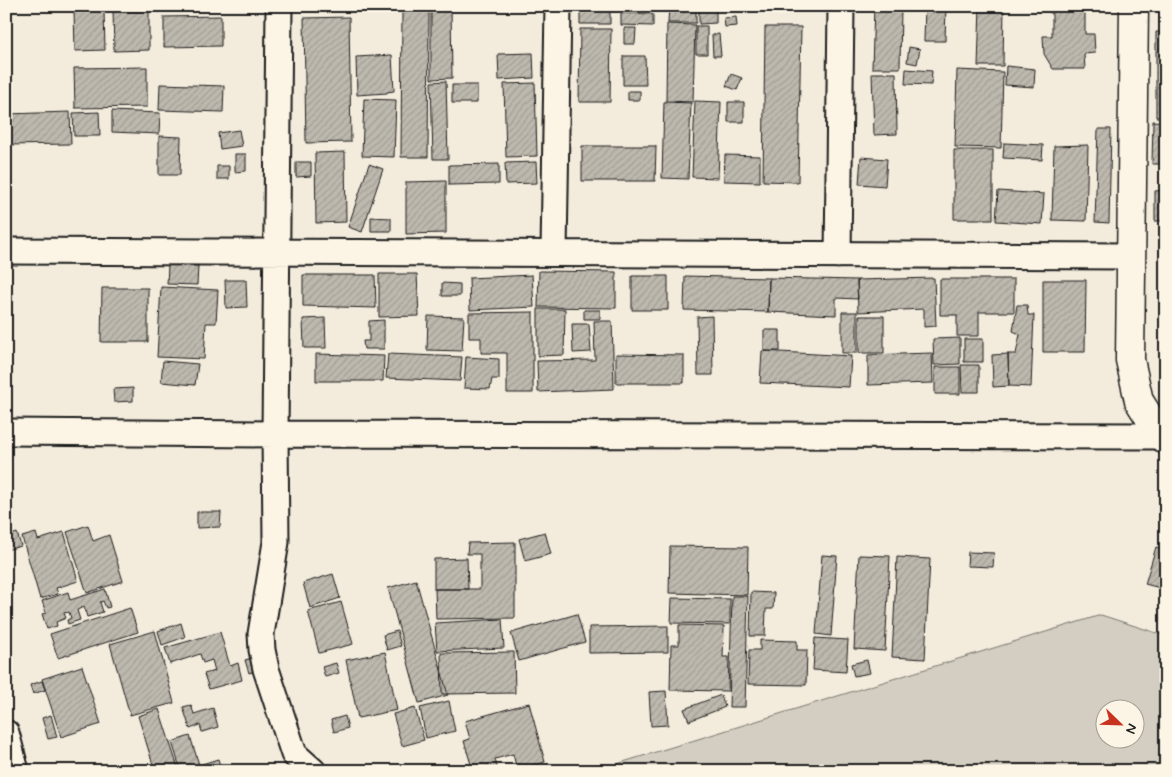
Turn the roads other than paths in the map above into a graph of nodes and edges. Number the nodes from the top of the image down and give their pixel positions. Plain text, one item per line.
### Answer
1 (279, 6) edge
2 (558, 6) edge
3 (841, 6) edge
4 (1134, 6) edge
5 (6, 250) edge
6 (276, 252) junction
7 (554, 252) junction
8 (838, 254) junction
9 (1131, 256) junction
10 (6, 432) edge
11 (275, 434) junction
12 (1163, 438) edge
13 (6, 733) edge
14 (16, 771) edge
15 (313, 771) edge

1 - 6 street
2 - 7 street
3 - 8 street
4 - 9 street
5 - 6 street
6 - 7 street
6 - 11 street
7 - 8 street
8 - 9 street
9 - 12 street
10 - 11 street
11 - 12 street
11 - 15 street
13 - 14 street

